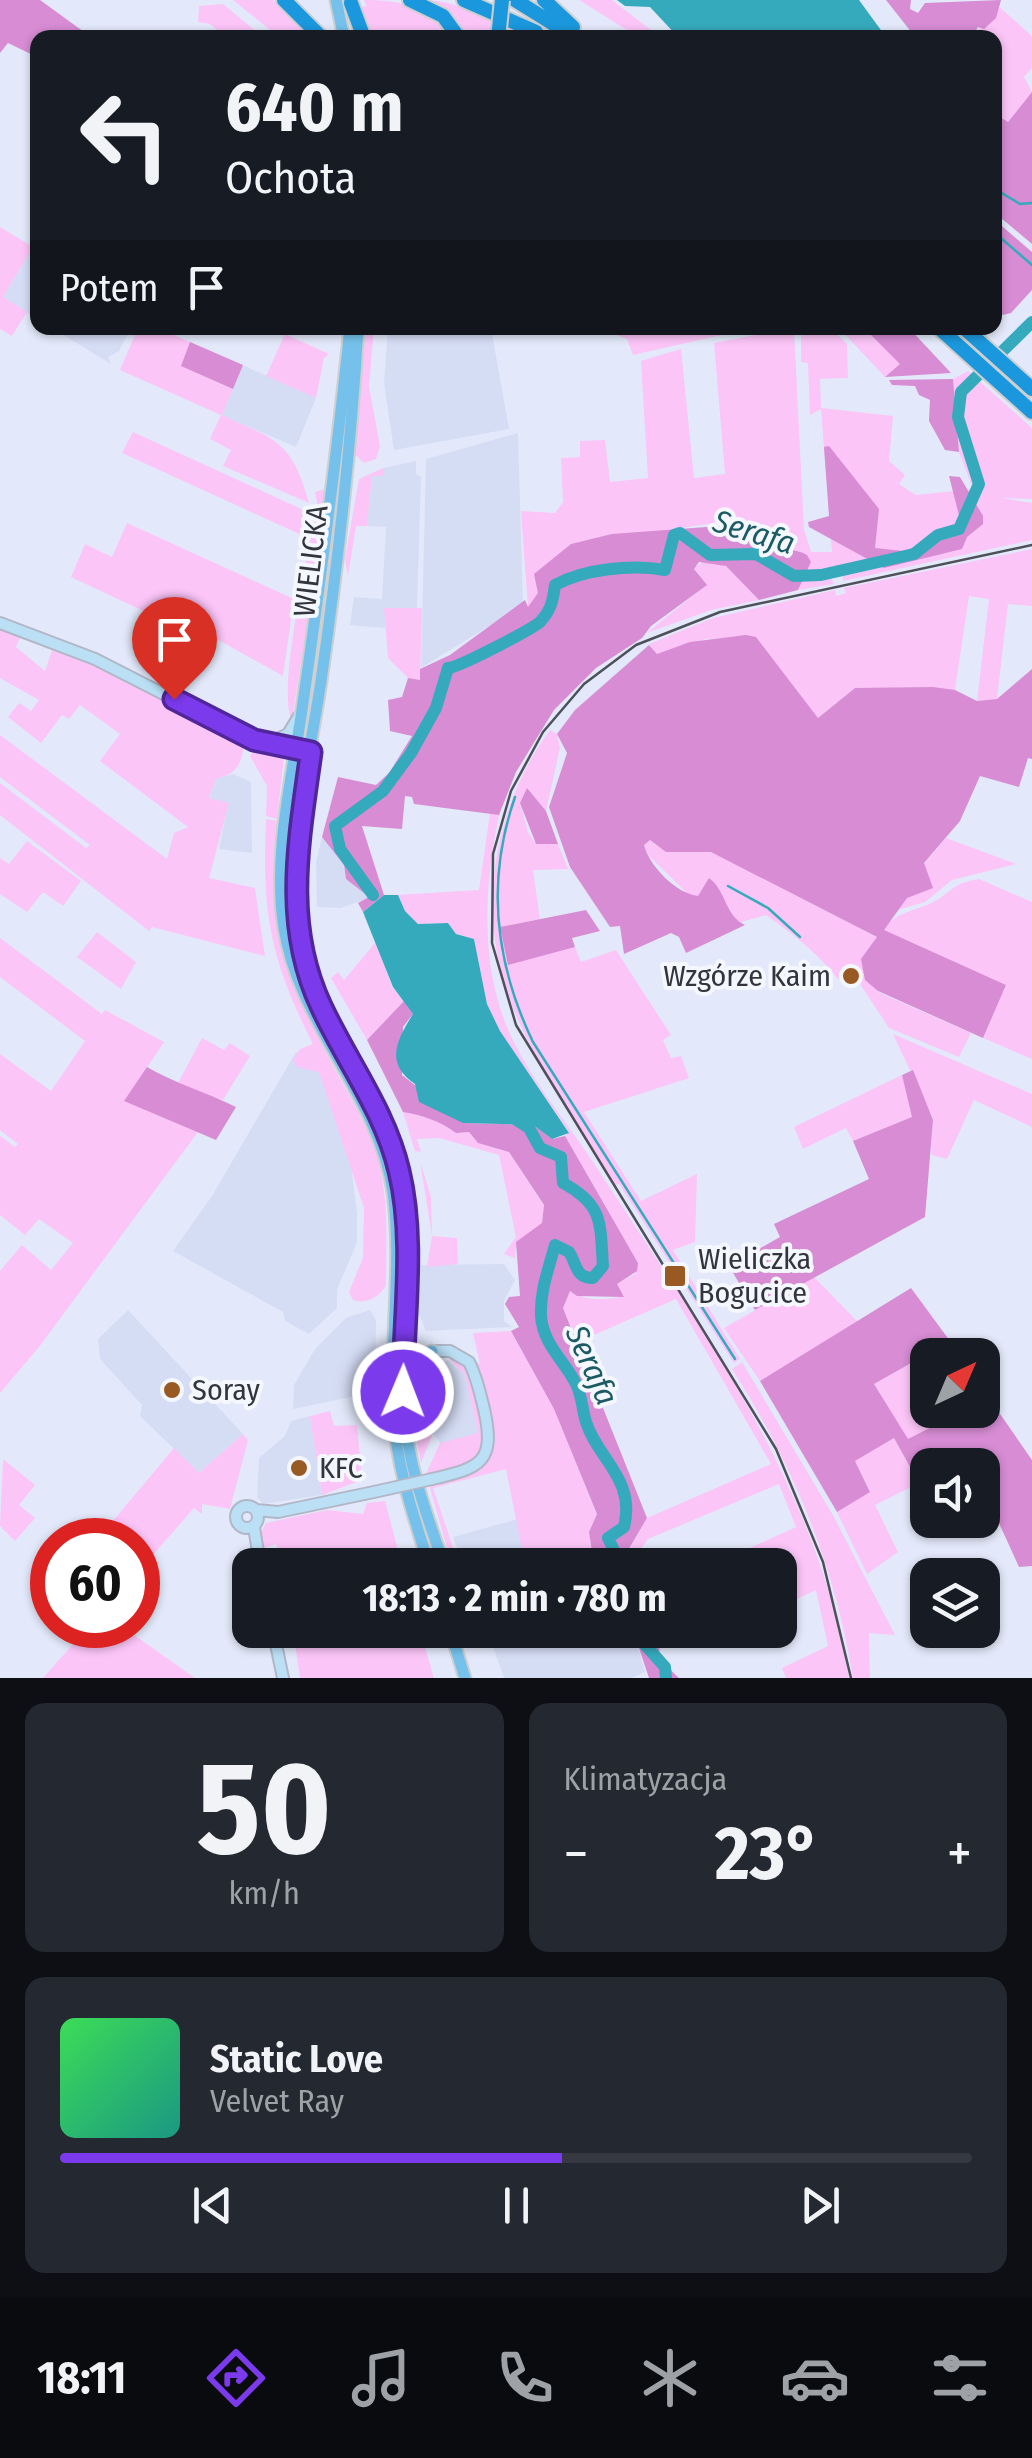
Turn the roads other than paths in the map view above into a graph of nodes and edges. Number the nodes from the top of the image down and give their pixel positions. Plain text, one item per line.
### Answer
1 (284, 0) edge
2 (410, 0) edge
3 (464, 0) edge
4 (482, 0) edge
5 (502, 0) edge
6 (515, 0) edge
7 (544, 0) edge
8 (346, 1) edge
9 (314, 30) edge
10 (344, 30) edge
11 (358, 30) edge
12 (454, 30) edge
13 (499, 30) edge
14 (530, 30) edge
15 (533, 30) edge
16 (563, 30) edge
17 (576, 30) edge
18 (349, 335) edge
19 (357, 335) edge
20 (965, 335) edge
21 (1032, 388) edge
22 (1032, 412) edge
23 (0, 623) edge
24 (302, 710) junction
25 (265, 744) junction
26 (296, 750) junction
27 (311, 752) junction
28 (404, 1318) junction
29 (432, 1351) junction
30 (403, 1392) junction
31 (256, 1548) edge
32 (424, 1548) edge
33 (439, 1548) edge
34 (277, 1648) edge
35 (456, 1648) edge
36 (284, 1678) edge
37 (465, 1678) edge

1 - 9 highway
2 - 12 highway
3 - 14 highway
4 - 15 highway
5 - 13 highway, bridge
6 - 16 highway
7 - 17 highway
8 - 10 main road
8 - 11 highway
18 - 24 main road, WIELICKA
19 - 27 main road, WIELICKA
20 - 21 highway
20 - 22 highway
23 - 25 street
24 - 25 street
24 - 26 main road, WIELICKA
25 - 26 street
26 - 27 street
26 - 32 main road, WIELICKA
27 - 28 main road, WIELICKA
28 - 29 main road
28 - 30 main road, WIELICKA
29 - 30 main road
29 - 31 street, bridge
30 - 33 main road, WIELICKA
34 - 36 street
35 - 37 main road

